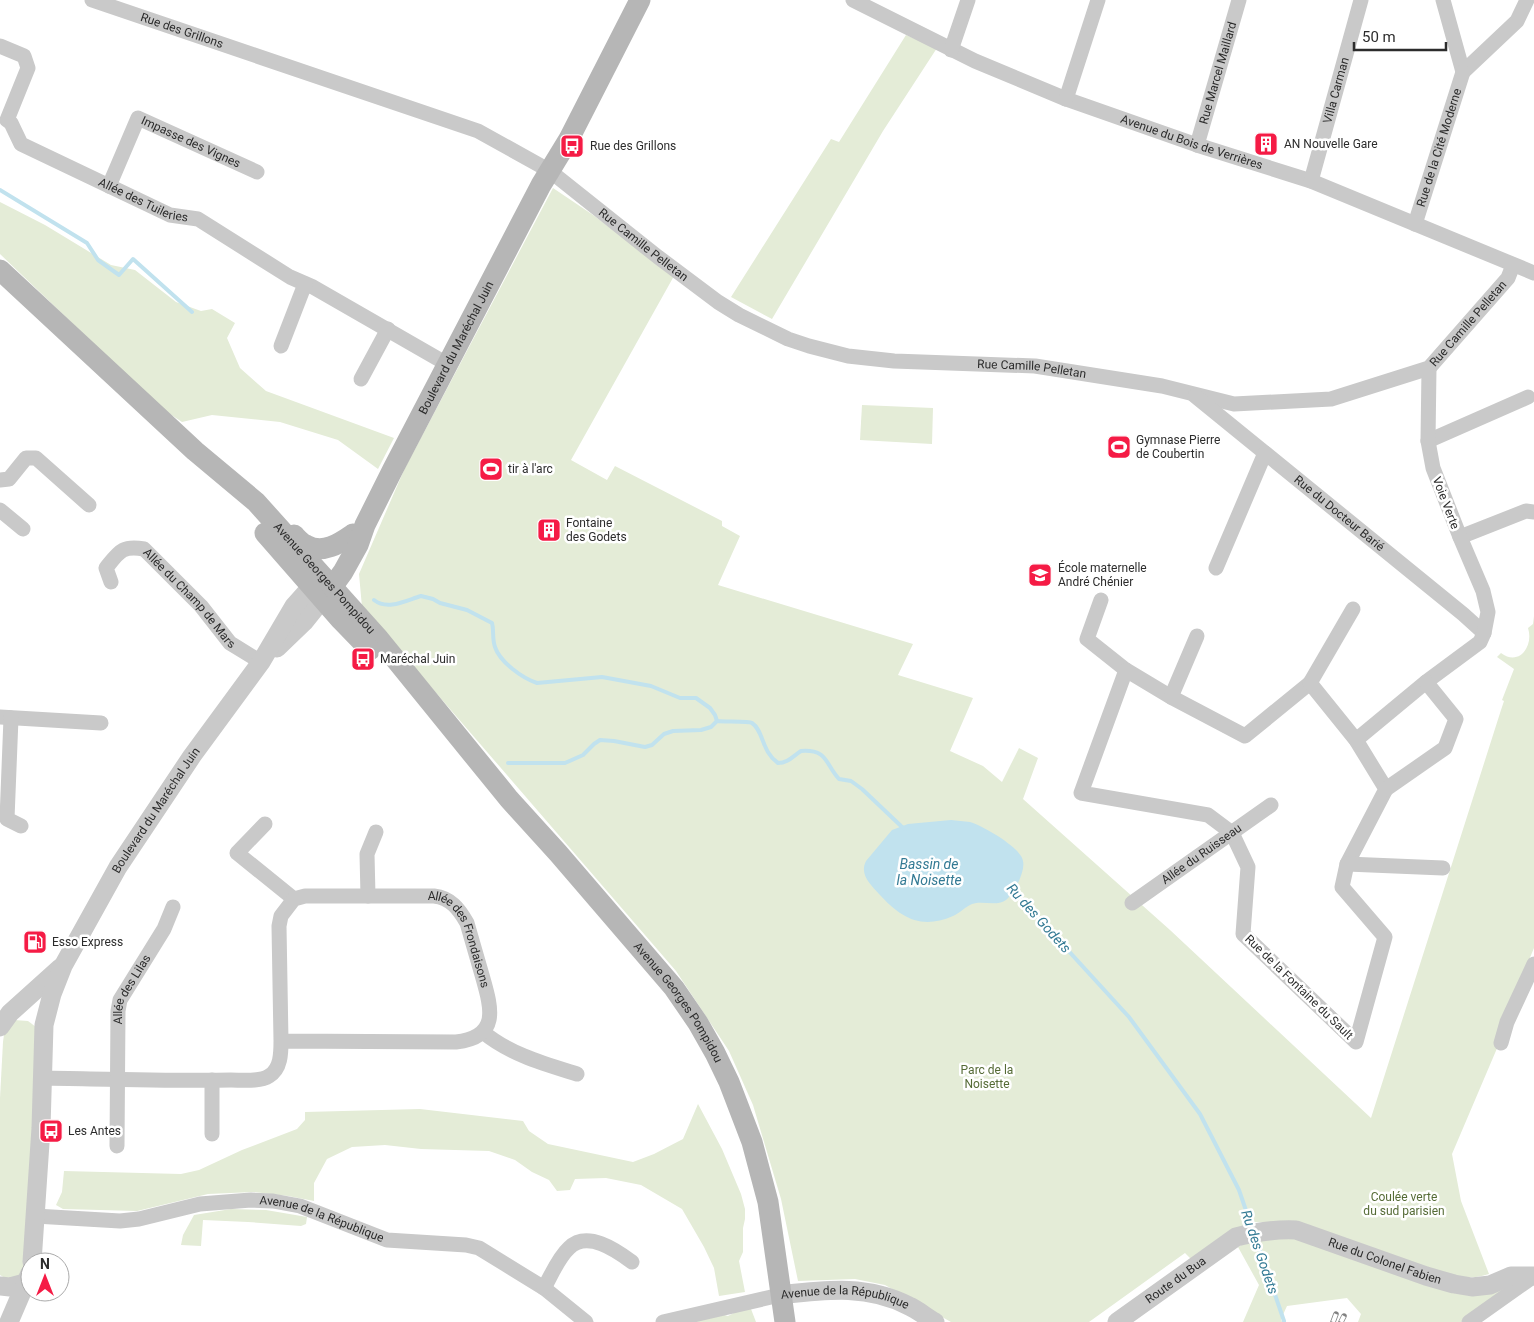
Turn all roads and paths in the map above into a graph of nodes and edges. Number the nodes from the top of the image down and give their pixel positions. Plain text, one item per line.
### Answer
1 (92, 0) edge
2 (640, 0) edge
3 (853, 0) edge
4 (968, 0) edge
5 (1098, 0) edge
6 (1239, 0) edge
7 (1360, 0) edge
8 (1443, 0) edge
9 (1527, 0) edge
10 (122, 5) edge
11 (0, 46) edge
12 (951, 50) junction
13 (1463, 72) junction
14 (1066, 98) junction
15 (3, 119) edge
16 (1197, 146) junction
17 (550, 170) junction
18 (257, 172) dead end
19 (1311, 181) junction
20 (109, 186) junction
21 (1415, 224) junction
22 (1512, 265) junction
23 (0, 270) edge
24 (1534, 274) edge
25 (305, 284) junction
26 (388, 329) junction
27 (281, 346) dead end
28 (448, 364) junction
29 (1429, 368) junction
30 (361, 379) dead end
31 (1193, 394) junction
32 (1528, 397) dead end
33 (1428, 442) junction
34 (195, 451) junction
35 (1265, 453) junction
36 (0, 480) edge
37 (256, 502) junction
38 (89, 505) dead end
39 (0, 510) edge
40 (1534, 512) edge
41 (23, 529) dead end
42 (358, 535) junction
43 (1460, 537) junction
44 (1216, 568) dead end
45 (111, 582) dead end
46 (322, 587) junction
47 (1101, 600) dead end
48 (1353, 609) dead end
49 (1484, 633) junction
50 (1197, 636) dead end
51 (379, 639) junction
52 (261, 662) junction
53 (1126, 670) junction
54 (1426, 682) junction
55 (1310, 683) junction
56 (1171, 697) junction
57 (6, 717) edge
58 (101, 723) dead end
59 (460, 740) junction
60 (1356, 740) junction
61 (1386, 788) junction
62 (1271, 805) dead end
63 (265, 824) dead end
64 (21, 826) dead end
65 (376, 832) dead end
66 (1232, 833) junction
67 (1347, 864) junction
68 (1443, 868) dead end
69 (368, 896) junction
70 (294, 899) junction
71 (1132, 903) dead end
72 (173, 907) dead end
73 (1534, 964) edge
74 (63, 966) junction
75 (5, 1020) edge
76 (44, 1025) junction
77 (483, 1032) junction
78 (280, 1041) junction
79 (1501, 1044) dead end
80 (578, 1074) dead end
81 (43, 1078) junction
82 (117, 1079) junction
83 (212, 1080) junction
84 (212, 1134) dead end
85 (117, 1146) dead end
86 (35, 1216) junction
87 (1236, 1237) joint
88 (33, 1252) edge
89 (632, 1262) dead end
90 (1534, 1276) edge
91 (20, 1282) edge
92 (0, 1286) edge
93 (544, 1288) junction
94 (780, 1295) junction
95 (20, 1297) edge
96 (0, 1315) edge
97 (2, 1322) edge
98 (9, 1322) edge
99 (586, 1322) edge
100 (663, 1322) edge
101 (785, 1322) edge
102 (935, 1322) edge
103 (1117, 1322) edge
104 (1469, 1322) edge
105 (1494, 1322) edge

1 - 10 street, Rue des Grillons
2 - 17 main road, Boulevard du Maréchal Juin
3 - 12 street, Avenue du Bois de Verrières
4 - 12 street
5 - 14 street
6 - 16 street, Rue Marcel Maillard
7 - 19 street, Villa Carman
8 - 13 street, Rue de la Cité Moderne
9 - 13 street, Rue de la Cité Moderne
10 - 17 street, Rue des Grillons
11 - 15 street, Allée des Tuileries
12 - 14 street, Avenue du Bois de Verrières
13 - 21 street, Rue de la Cité Moderne
14 - 16 street, Avenue du Bois de Verrières
15 - 20 street, Allée des Tuileries
16 - 19 street, Avenue du Bois de Verrières
17 - 28 main road, Boulevard du Maréchal Juin
17 - 31 street, Rue Camille Pelletan
18 - 20 street, Impasse des Vignes
19 - 21 street, Avenue du Bois de Verrières
20 - 25 street, Allée des Tuileries
21 - 22 street, Avenue du Bois de Verrières
22 - 24 street, Avenue du Bois de Verrières
22 - 29 street, Rue Camille Pelletan
23 - 34 main road, Avenue Georges Pompidou
25 - 26 street, Allée des Tuileries
25 - 27 street
26 - 28 street, Allée des Tuileries
26 - 30 street
28 - 42 main road, Boulevard du Maréchal Juin
29 - 31 street, Rue Camille Pelletan
29 - 33 street, Voie Verte
31 - 35 street, Rue du Docteur Barié
32 - 33 street
33 - 43 street, Voie Verte
34 - 37 main road, Avenue Georges Pompidou
34 - 46 main road, Avenue Georges Pompidou
35 - 44 street
35 - 49 street, Rue du Docteur Barié
36 - 38 street
37 - 42 main road
37 - 46 main road, Avenue Georges Pompidou
39 - 41 street
40 - 43 street
42 - 46 main road, Boulevard du Maréchal Juin
42 - 51 main road
43 - 49 street, Voie Verte
45 - 52 street, Allée du Champ de Mars
46 - 51 main road, Avenue Georges Pompidou
46 - 52 street, Boulevard du Maréchal Juin
46 - 59 main road, Avenue Georges Pompidou
47 - 53 street
48 - 55 street
49 - 54 street
50 - 56 street
51 - 59 main road, Avenue Georges Pompidou
52 - 74 street, Boulevard du Maréchal Juin
53 - 56 street
53 - 66 street
54 - 60 street
54 - 61 street
55 - 56 street
55 - 60 street
57 - 58 street
57 - 64 street
59 - 94 main road, Avenue Georges Pompidou
60 - 61 street
61 - 67 street, Rue de la Fontaine du Sault
62 - 66 street, Allée du Ruisseau
63 - 70 street
65 - 69 street
66 - 67 street, Rue de la Fontaine du Sault
66 - 71 street, Allée du Ruisseau
67 - 68 street
69 - 70 street, Allée des Frondaisons
69 - 77 street, Allée des Frondaisons
70 - 78 street
72 - 82 street, Allée des Lilas
73 - 79 street
74 - 75 street, Boulevard du Maréchal Juin
74 - 76 street, Boulevard du Maréchal Juin
75 - 76 street
76 - 81 street, Boulevard du Maréchal Juin
77 - 78 street
77 - 80 street
78 - 83 street
81 - 82 street
81 - 86 street, Boulevard du Maréchal Juin
82 - 83 street
82 - 85 street, Allée des Lilas
83 - 84 street
86 - 88 street, Boulevard du Maréchal Juin
86 - 93 street, Avenue de la République
87 - 90 street, Rue du Colonel Fabien
87 - 103 street, Route du Bua
89 - 93 street
90 - 104 street
90 - 105 street
91 - 92 street
93 - 99 street, Avenue de la République
94 - 100 street, Avenue de la République
94 - 101 main road, Avenue Georges Pompidou
94 - 102 street, Avenue de la République
95 - 98 street
96 - 97 street

